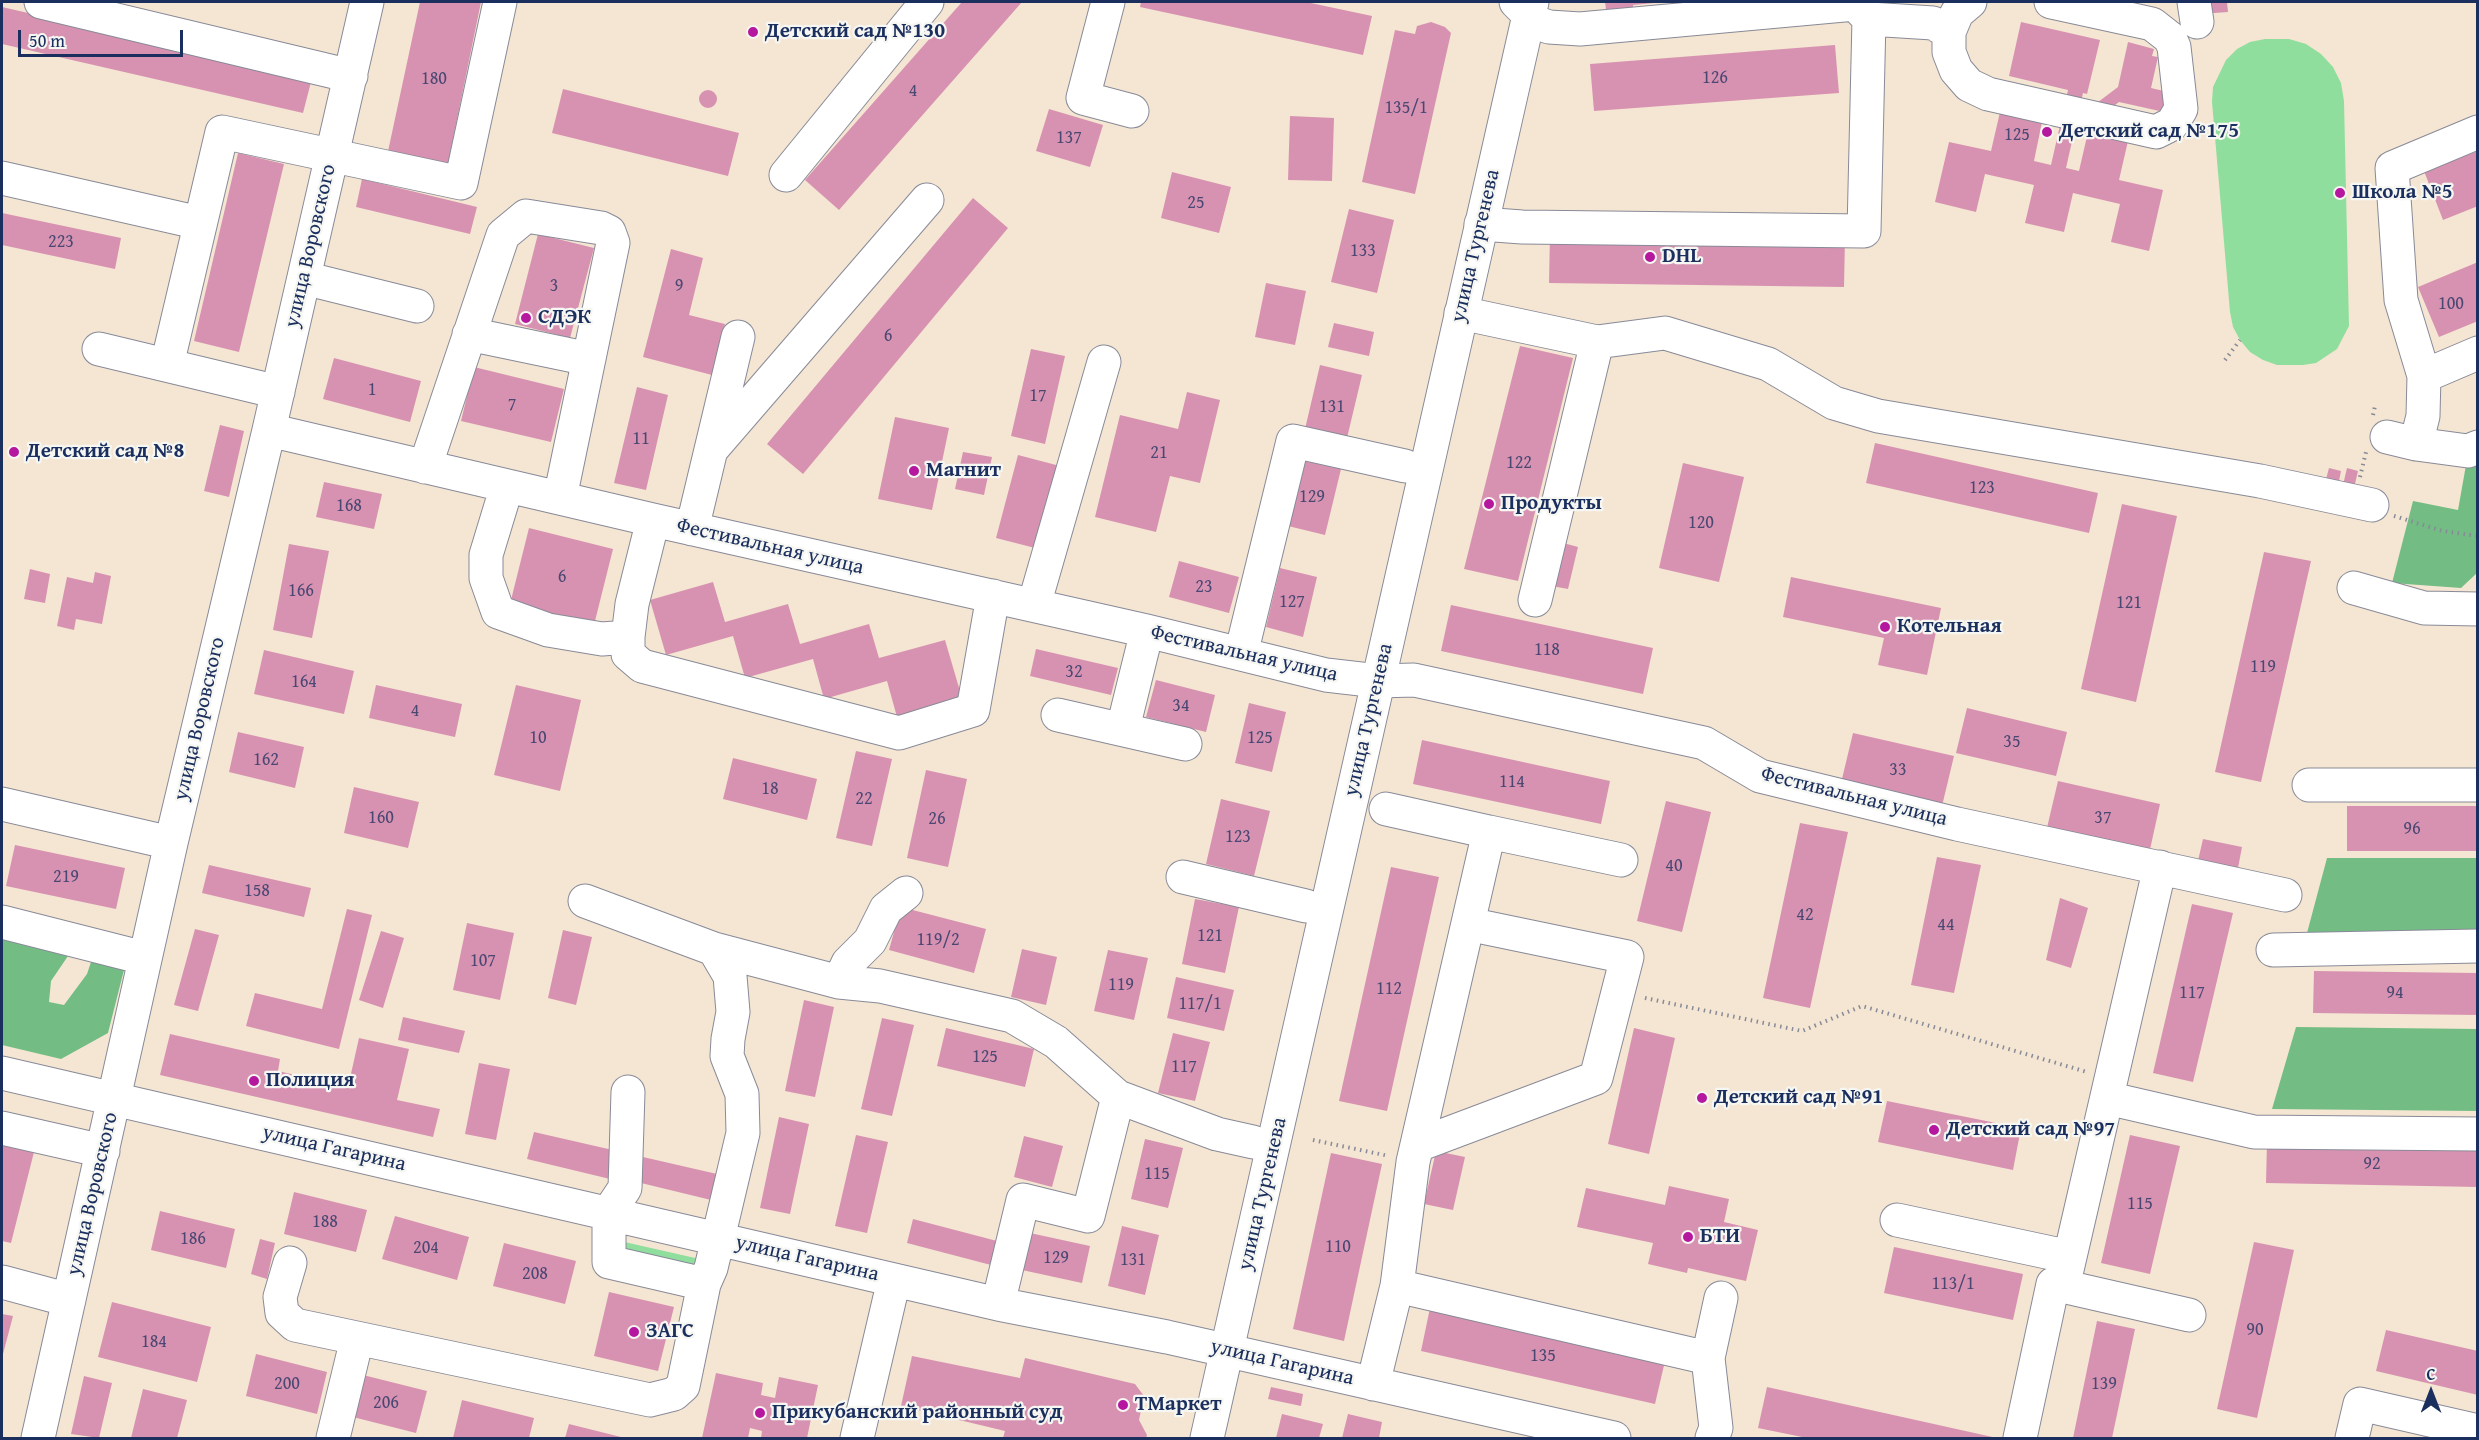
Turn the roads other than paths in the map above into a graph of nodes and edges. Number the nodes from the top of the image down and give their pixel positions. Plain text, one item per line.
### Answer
1 (41, 2) edge
2 (367, 2) edge
3 (500, 2) edge
4 (927, 2) edge
5 (1108, 2) edge
6 (1970, 2) edge
7 (2051, 2) edge
8 (1522, 4) edge
9 (1860, 8) edge
10 (1949, 32) junction
11 (351, 76) junction
12 (1132, 111) dead end
13 (2478, 132) edge
14 (332, 155) junction
15 (786, 175) dead end
16 (2, 178) edge
17 (927, 200) dead end
18 (200, 223) junction
19 (1481, 224) junction
20 (304, 278) junction
21 (417, 306) dead end
22 (1461, 313) junction
23 (470, 334) junction
24 (738, 336) dead end
25 (1598, 342) junction
26 (99, 349) dead end
27 (2478, 353) edge
28 (589, 359) junction
29 (1104, 362) dead end
30 (167, 365) junction
31 (2424, 376) junction
32 (278, 392) junction
33 (269, 430) junction
34 (2478, 447) edge
35 (711, 450) junction
36 (1405, 466) junction
37 (425, 467) junction
38 (507, 486) junction
39 (560, 498) junction
40 (2380, 510) road end
41 (653, 520) junction
42 (692, 529) junction
43 (2354, 588) dead end
44 (993, 596) junction
45 (1535, 600) dead end
46 (1034, 605) junction
47 (2478, 609) edge
48 (1147, 631) junction
49 (628, 637) junction
50 (1240, 654) junction
51 (1368, 680) junction
52 (1058, 715) dead end
53 (1124, 728) junction
54 (1185, 744) dead end
55 (2310, 785) dead end
56 (2478, 785) edge
57 (2, 804) edge
58 (1386, 809) dead end
59 (1489, 832) junction
60 (171, 843) junction
61 (1621, 860) dead end
62 (2160, 867) junction
63 (1183, 877) dead end
64 (906, 893) dead end
65 (2285, 895) dead end
66 (585, 902) dead end
67 (1306, 906) junction
68 (2, 922) edge
69 (1468, 924) junction
70 (2478, 946) edge
71 (714, 949) junction
72 (2273, 950) dead end
73 (144, 958) junction
74 (839, 982) junction
75 (2, 1074) edge
76 (2109, 1089) junction
77 (628, 1092) dead end
78 (1118, 1097) junction
79 (115, 1099) junction
80 (2, 1128) edge
81 (2478, 1134) edge
82 (1253, 1142) junction
83 (103, 1151) junction
84 (1416, 1153) junction
85 (609, 1212) junction
86 (1897, 1220) dead end
87 (718, 1239) junction
88 (290, 1263) dead end
89 (2066, 1272) junction
90 (894, 1280) junction
91 (2, 1282) edge
92 (704, 1284) junction
93 (1397, 1286) junction
94 (1721, 1298) dead end
95 (69, 1300) junction
96 (998, 1304) junction
97 (2189, 1315) dead end
98 (357, 1338) junction
99 (1217, 1349) junction
100 (1708, 1358) junction
101 (1373, 1384) junction
102 (2474, 1433) edge
103 (38, 1438) edge
104 (333, 1438) edge
105 (857, 1438) edge
106 (1185, 1438) edge
107 (1208, 1438) edge
108 (1614, 1438) edge
109 (1712, 1438) edge
110 (2020, 1438) edge
111 (2352, 1438) edge

1 - 11 street
2 - 11 street, улица Воровского
3 - 14 street
4 - 15 street
5 - 12 street
6 - 10 street
7 - 10 street
8 - 9 street
8 - 19 street, улица Тургенева
8 - 36 street, улица Тургенева
9 - 10 street
9 - 19 street
11 - 14 street, улица Воровского
13 - 31 street
14 - 18 street
14 - 20 street, улица Воровского
16 - 18 street
17 - 35 street
18 - 30 street
19 - 22 street, улица Тургенева
20 - 21 street
20 - 32 street, улица Воровского
22 - 25 street
22 - 51 street, улица Тургенева
23 - 28 street
23 - 28 street
23 - 37 street
24 - 35 street
25 - 40 street
25 - 45 street
26 - 30 street
27 - 31 street
28 - 39 street
29 - 46 street
30 - 32 street
31 - 34 street
32 - 33 street, улица Воровского
33 - 37 street, Фестивальная улица
33 - 60 street, улица Воровского
35 - 42 street
36 - 50 street
36 - 51 street, улица Тургенева
37 - 38 street, Фестивальная улица
38 - 39 street, Фестивальная улица
38 - 49 street
39 - 41 street, Фестивальная улица
41 - 42 street, Фестивальная улица
41 - 49 street
42 - 44 street, Фестивальная улица
43 - 47 street
44 - 46 street, Фестивальная улица
44 - 49 street
46 - 48 street, Фестивальная улица
48 - 50 street, Фестивальная улица
48 - 53 street
50 - 51 street, Фестивальная улица
51 - 62 street, Фестивальная улица
51 - 67 street, улица Тургенева
51 - 99 street, улица Тургенева
52 - 53 street
53 - 54 street
55 - 56 street
57 - 60 street
58 - 59 street
59 - 61 street
59 - 69 street
60 - 73 street, улица Воровского
62 - 65 street, Фестивальная улица
62 - 76 street
63 - 67 street
64 - 74 street
66 - 71 street
67 - 82 street, улица Тургенева
68 - 73 street
69 - 84 street
69 - 84 street
70 - 72 street
71 - 74 street
71 - 87 street
73 - 79 street, улица Воровского
74 - 78 street
75 - 79 street, улица Гагарина
76 - 81 street
76 - 89 street
77 - 85 street
78 - 82 street
78 - 96 street
79 - 83 street, улица Воровского
79 - 85 street, улица Гагарина
80 - 83 street
82 - 99 street, улица Тургенева
83 - 95 street, улица Воровского
84 - 93 street
85 - 87 street, улица Гагарина
85 - 92 street
86 - 89 street
87 - 90 street, улица Гагарина
87 - 92 street
88 - 98 street
89 - 97 street
89 - 110 street
90 - 96 street, улица Гагарина
90 - 105 street
91 - 95 street
92 - 98 street
93 - 100 street
93 - 101 street
94 - 100 street
95 - 103 street, улица Воровского
96 - 99 street, улица Гагарина
98 - 104 street
99 - 101 street, улица Гагарина
99 - 106 street, улица Тургенева
99 - 107 street, улица Тургенева
100 - 109 street
101 - 108 street, улица Гагарина
102 - 111 street

